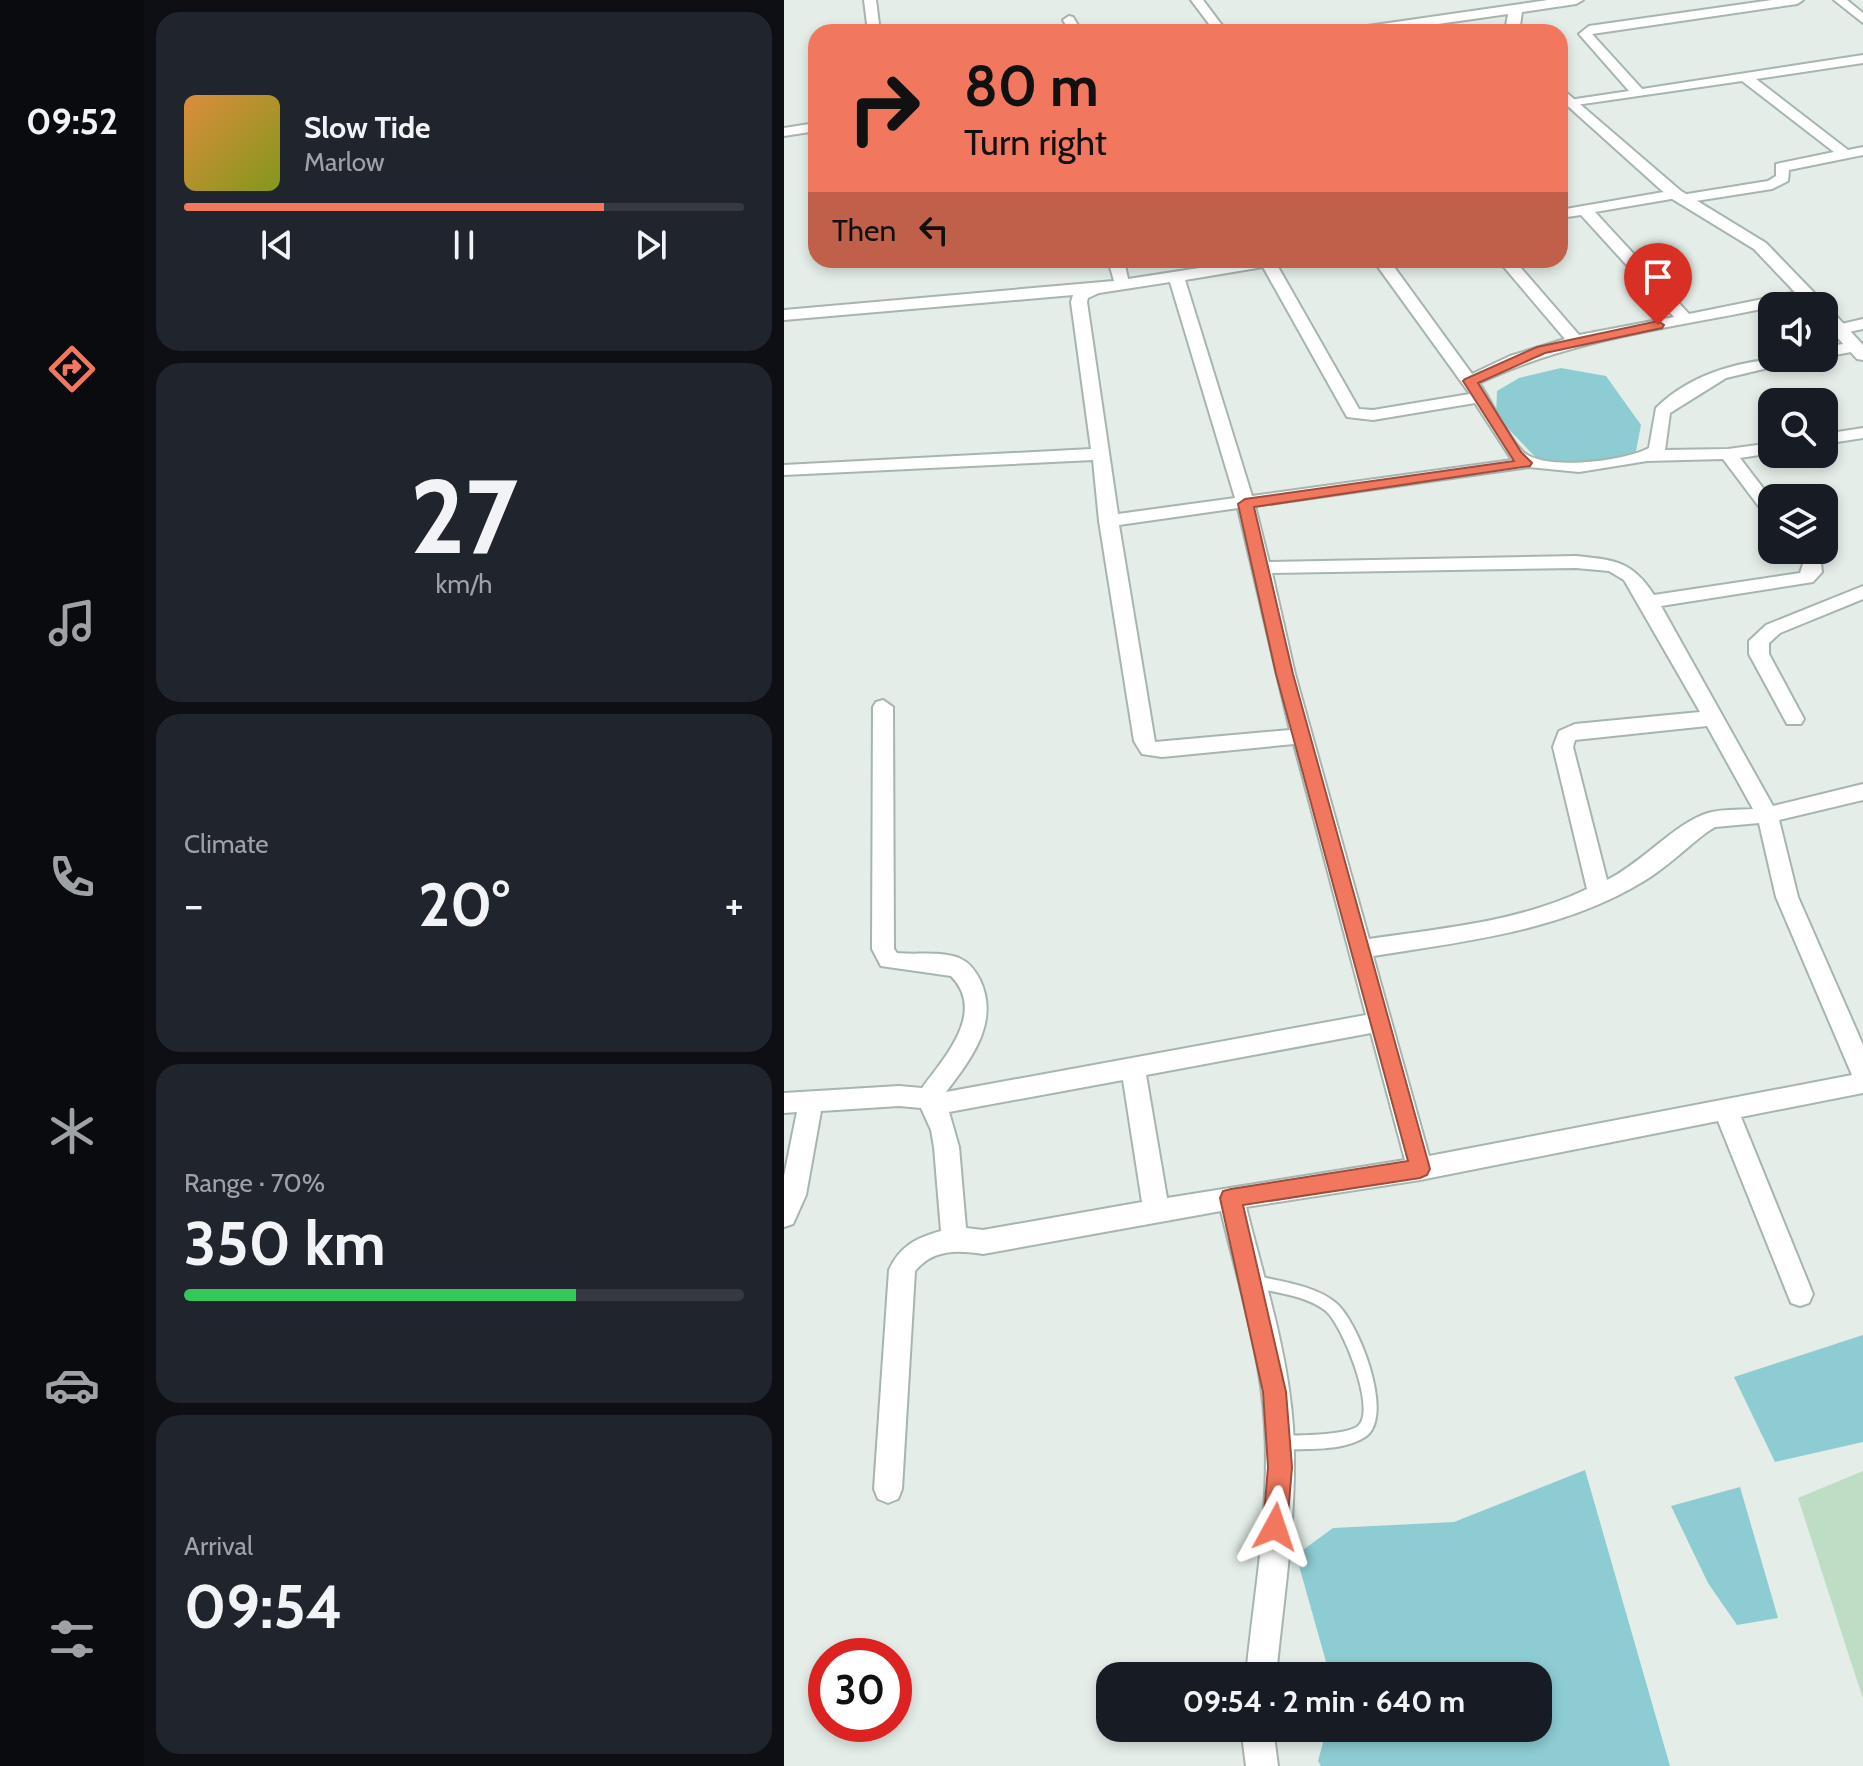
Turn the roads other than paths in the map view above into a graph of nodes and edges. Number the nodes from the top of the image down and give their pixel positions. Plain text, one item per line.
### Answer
1 (870, 0) edge
2 (1197, 0) edge
3 (1576, 0) edge
4 (1797, 0) edge
5 (1841, 0) edge
6 (1863, 2) edge
7 (1512, 4) edge
8 (1863, 19) edge
9 (873, 24) edge
10 (1215, 24) edge
11 (1421, 24) edge
12 (1863, 59) edge
13 (1842, 62) junction
14 (1743, 76) junction
15 (1863, 79) edge
16 (1639, 93) junction
17 (1568, 100) edge
18 (1568, 102) edge
19 (808, 128) edge
20 (784, 132) edge
21 (1863, 151) edge
22 (1845, 154) junction
23 (1679, 196) junction
24 (1584, 209) junction
25 (1568, 212) edge
26 (1118, 268) edge
27 (1205, 268) edge
28 (1278, 268) edge
29 (1387, 268) edge
30 (1513, 268) edge
31 (1176, 276) junction
32 (1122, 284) junction
33 (1095, 289) junction
34 (1804, 292) edge
35 (1758, 308) edge
36 (784, 315) edge
37 (1685, 319) junction
38 (1863, 324) edge
39 (1839, 329) joint
40 (1575, 341) junction
41 (1859, 351) edge
42 (1838, 352) edge
43 (1758, 366) edge
44 (1470, 381) junction
45 (1481, 397) junction
46 (1863, 433) edge
47 (1838, 437) edge
48 (1758, 450) edge
49 (1101, 454) junction
50 (1728, 454) junction
51 (1647, 456) junction
52 (1525, 463) junction
53 (784, 470) edge
54 (1758, 494) edge
55 (1245, 504) junction
56 (1108, 521) junction
57 (1812, 564) edge
58 (1260, 568) junction
59 (1863, 592) edge
60 (1649, 602) junction
61 (883, 707) dead end
62 (1715, 718) junction
63 (1794, 719) dead end
64 (1302, 736) junction
65 (1863, 792) edge
66 (1767, 815) junction
67 (1600, 895) junction
68 (1360, 949) junction
69 (1380, 1022) junction
70 (1133, 1068) junction
71 (1863, 1073) edge
72 (1863, 1083) edge
73 (811, 1101) junction
74 (931, 1102) junction
75 (784, 1103) edge
76 (1725, 1108) junction
77 (1420, 1169) junction
78 (1231, 1198) junction
79 (1156, 1211) junction
80 (784, 1216) edge
81 (956, 1238) junction
82 (1250, 1280) junction
83 (1800, 1294) dead end
84 (1279, 1443) junction
85 (888, 1489) dead end
86 (1262, 1662) edge
87 (1259, 1742) edge
88 (1262, 1766) edge

1 - 9 street
2 - 10 street
3 - 7 street
4 - 16 street
5 - 6 street
5 - 8 street
7 - 11 street
12 - 13 street
13 - 14 street
13 - 15 street
14 - 16 street
14 - 22 street
16 - 17 street
18 - 23 street
19 - 20 street
21 - 22 street
22 - 23 street
23 - 24 street
23 - 34 street
24 - 25 street
24 - 37 street
26 - 32 street
27 - 31 street
28 - 45 street
29 - 44 street
30 - 40 street
31 - 32 street
31 - 55 street
32 - 33 street
33 - 36 street
33 - 49 street
35 - 37 street
37 - 40 street
38 - 39 street
39 - 41 street
40 - 44 street
41 - 42 street
43 - 51 street
44 - 45 street
45 - 52 street
46 - 47 street
48 - 50 street
49 - 53 street
49 - 56 street
50 - 51 street
50 - 54 street
51 - 52 street
52 - 55 street
55 - 56 street
55 - 58 street
56 - 64 street
57 - 60 street
58 - 60 street
58 - 64 street
59 - 63 street
60 - 62 street
61 - 74 street
62 - 66 street
62 - 67 street
64 - 68 street
65 - 66 street
66 - 67 street
66 - 71 street
67 - 68 street
68 - 69 street
69 - 70 street
69 - 77 street
70 - 74 street
70 - 79 street
72 - 76 street
73 - 74 street
73 - 75 street
73 - 80 street
74 - 81 street
76 - 77 street
76 - 83 street
77 - 78 street
78 - 79 street
78 - 82 street
79 - 81 street
81 - 85 street
82 - 84 street
82 - 84 lane
84 - 86 street
87 - 88 street

